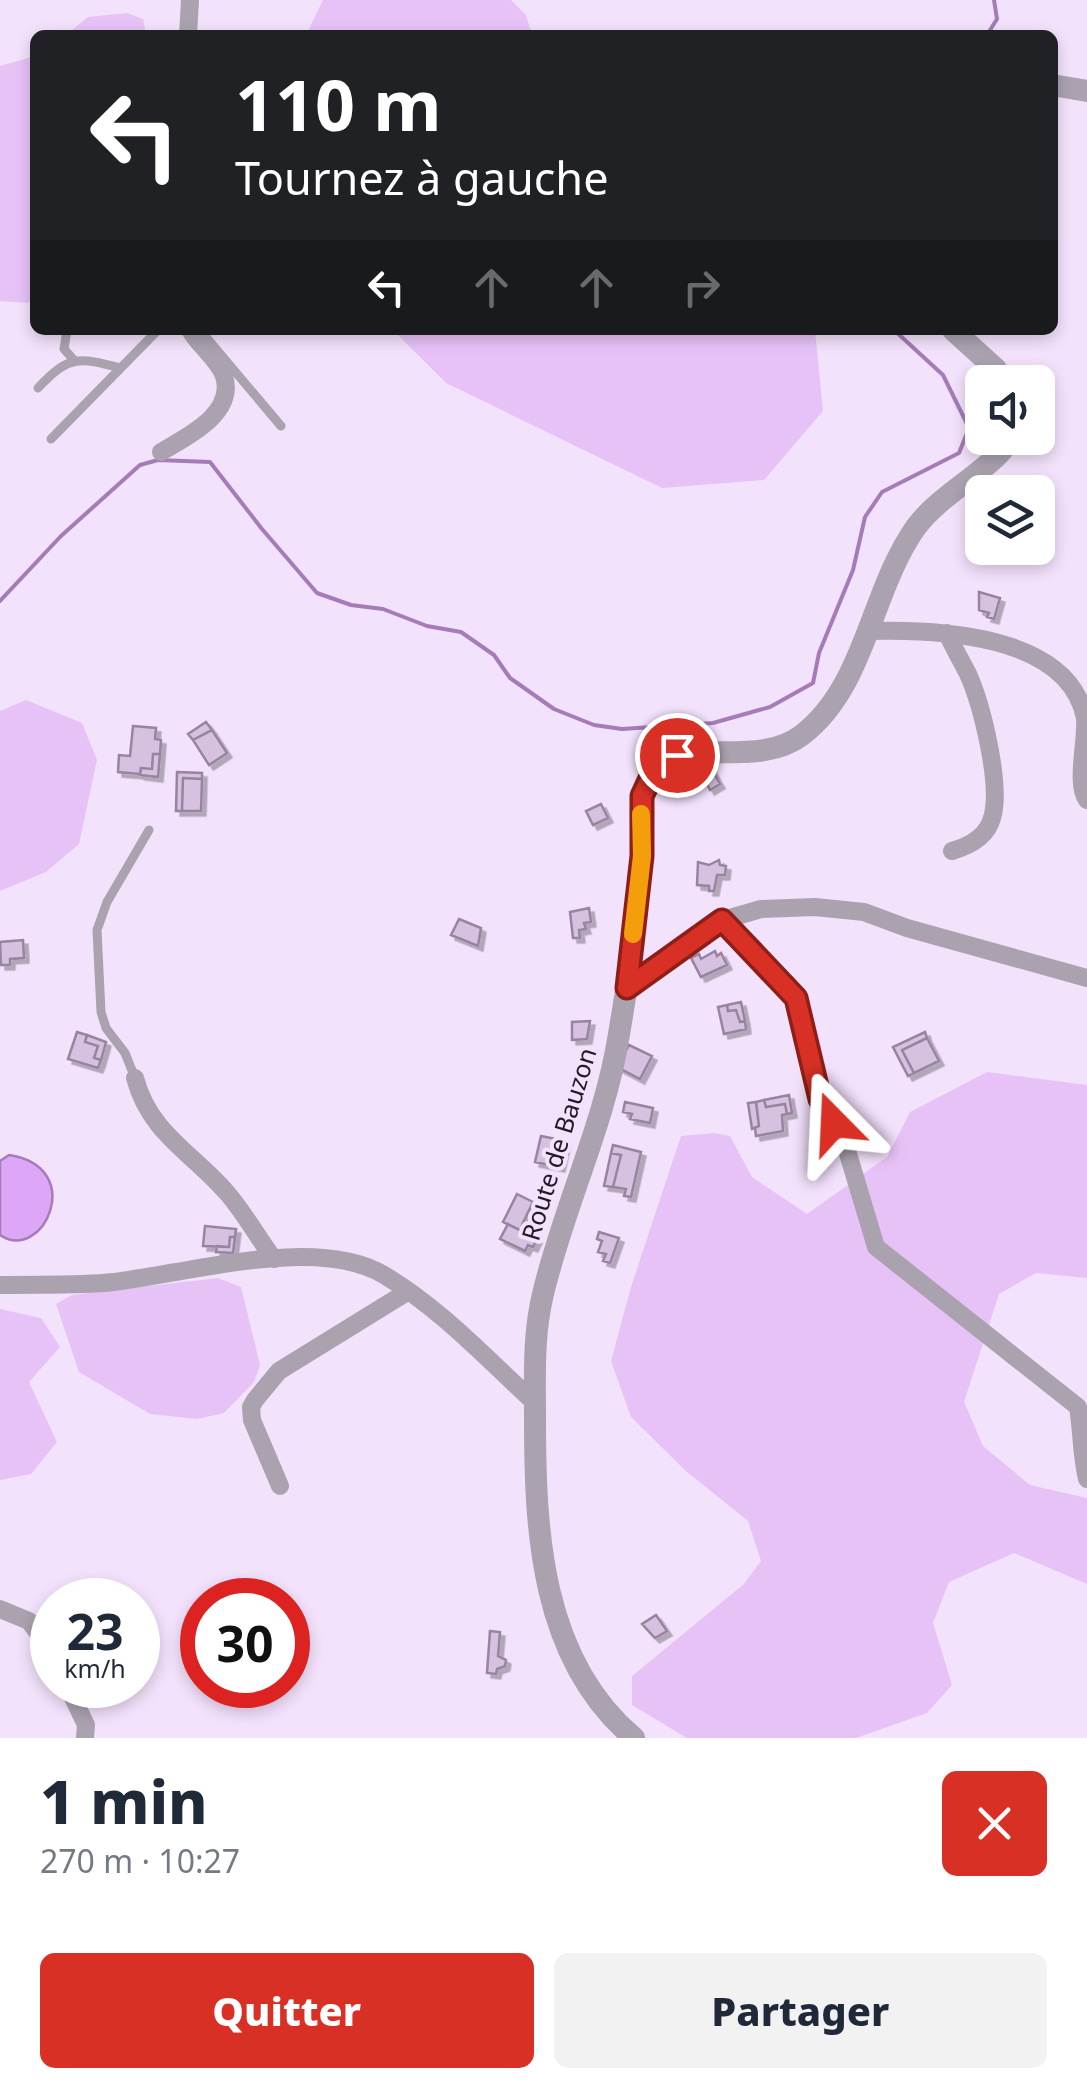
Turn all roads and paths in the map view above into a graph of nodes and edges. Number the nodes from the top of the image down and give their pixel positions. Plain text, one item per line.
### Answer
1 (190, 0) edge
2 (188, 30) edge
3 (1058, 86) edge
4 (1087, 91) edge
5 (67, 335) edge
6 (150, 335) edge
7 (194, 335) edge
8 (204, 335) edge
9 (959, 335) edge
10 (73, 359) junction
11 (992, 365) edge
12 (121, 368) junction
13 (38, 388) dead end
14 (281, 426) dead end
15 (51, 439) dead end
16 (160, 452) dead end
17 (998, 455) edge
18 (867, 631) junction
19 (947, 632) junction
20 (1086, 716) edge
21 (1087, 800) edge
22 (149, 830) dead end
23 (952, 850) dead end
24 (722, 920) junction
25 (1087, 978) edge
26 (627, 988) junction
27 (135, 1078) joint
28 (274, 1259) junction
29 (0, 1285) edge
30 (407, 1292) junction
31 (535, 1403) junction
32 (1084, 1406) edge
33 (1087, 1478) edge
34 (280, 1486) dead end
35 (0, 1609) edge
36 (30, 1622) edge
37 (78, 1708) edge
38 (85, 1738) edge
39 (634, 1738) edge

1 - 2 street
3 - 4 street
5 - 10 lane
6 - 12 lane
7 - 16 street
8 - 14 lane
9 - 11 street
10 - 12 lane
10 - 13 lane
12 - 15 lane
17 - 18 street, Route de Bauzon
18 - 19 street
18 - 26 street, Route de Bauzon
19 - 20 street
19 - 23 street
20 - 21 street
22 - 27 lane
24 - 25 street
24 - 26 street
24 - 32 street
26 - 31 street, Route de Bauzon
27 - 28 street
28 - 29 street
28 - 30 street
30 - 31 street
30 - 34 street
31 - 39 street, Route de Bauzon
32 - 33 street
35 - 36 street
37 - 38 street

